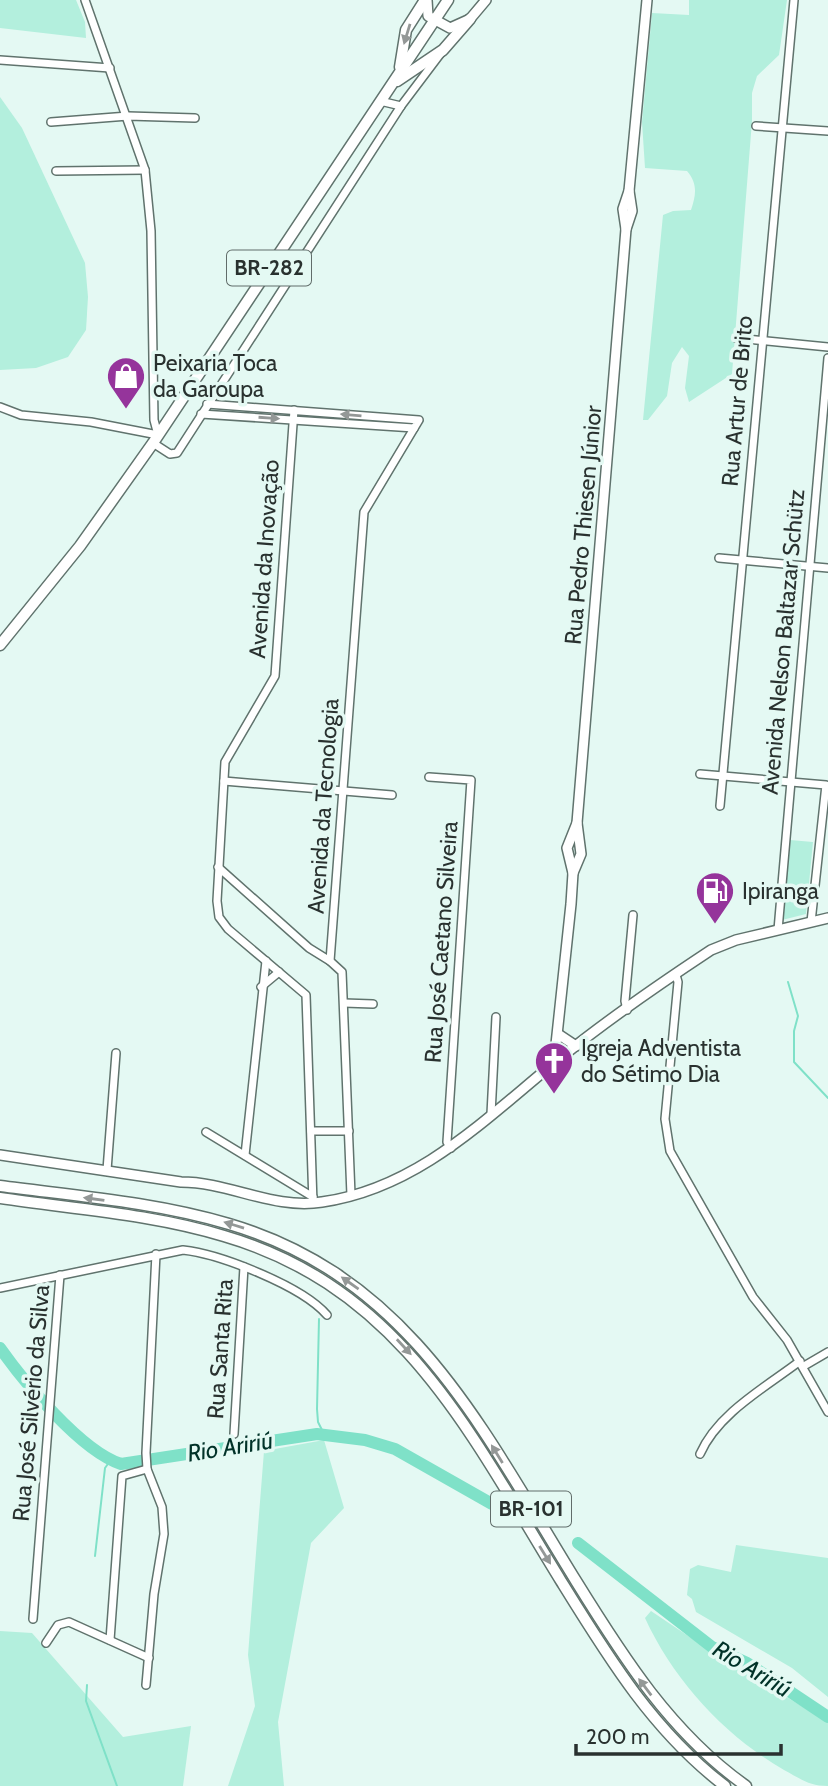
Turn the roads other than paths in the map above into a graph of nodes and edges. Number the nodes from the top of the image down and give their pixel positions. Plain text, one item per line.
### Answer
1 (85, 0) edge
2 (426, 0) edge
3 (448, 0) edge
4 (486, 0) edge
5 (647, 0) edge
6 (794, 0) edge
7 (470, 19) junction
8 (434, 21) junction
9 (443, 50) junction
10 (1, 60) edge
11 (110, 68) junction
12 (399, 73) junction
13 (390, 85) junction
14 (380, 101) junction
15 (401, 106) junction
16 (128, 116) junction
17 (195, 118) dead end
18 (51, 122) dead end
19 (756, 126) dead end
20 (783, 129) junction
21 (828, 131) edge
22 (145, 170) junction
23 (57, 172) dead end
24 (736, 338) dead end
25 (762, 341) junction
26 (828, 347) edge
27 (828, 358) edge
28 (207, 404) junction
29 (0, 407) edge
30 (294, 410) junction
31 (201, 414) junction
32 (293, 420) junction
33 (414, 428) junction
34 (155, 439) junction
35 (719, 558) dead end
36 (742, 560) junction
37 (809, 567) junction
38 (828, 568) edge
39 (0, 645) edge
40 (700, 774) dead end
41 (723, 776) junction
42 (429, 777) dead end
43 (223, 781) junction
44 (790, 782) junction
45 (826, 785) edge
46 (343, 791) junction
47 (392, 796) dead end
48 (720, 806) dead end
49 (577, 823) junction
50 (570, 840) junction
51 (582, 842) junction
52 (569, 860) junction
53 (579, 860) junction
54 (218, 867) junction
55 (573, 873) junction
56 (633, 915) dead end
57 (828, 918) edge
58 (811, 922) junction
59 (778, 930) junction
60 (331, 942) junction
61 (313, 948) junction
62 (330, 957) junction
63 (265, 961) junction
64 (279, 972) junction
65 (676, 975) junction
66 (261, 988) junction
67 (344, 1003) junction
68 (373, 1004) dead end
69 (626, 1010) junction
70 (496, 1017) dead end
71 (558, 1034) junction
72 (576, 1046) junction
73 (116, 1053) dead end
74 (554, 1063) junction
75 (492, 1114) junction
76 (311, 1131) junction
77 (349, 1131) junction
78 (206, 1132) dead end
79 (451, 1148) junction
80 (0, 1155) edge
81 (245, 1155) junction
82 (107, 1170) junction
83 (0, 1183) edge
84 (351, 1195) junction
85 (0, 1198) edge
86 (313, 1200) junction
87 (156, 1254) junction
88 (244, 1267) junction
89 (60, 1275) junction
90 (0, 1288) edge
91 (327, 1315) dead end
92 (828, 1352) edge
93 (802, 1364) junction
94 (827, 1408) edge
95 (233, 1434) dead end
96 (701, 1454) dead end
97 (147, 1467) junction
98 (33, 1619) dead end
99 (110, 1640) junction
100 (46, 1643) dead end
101 (149, 1658) junction
102 (146, 1685) dead end
103 (725, 1786) edge
104 (746, 1786) edge

1 - 11 street
2 - 8 main road
2 -> 12 highway
3 - 8 highway, BR-282
4 - 7 main road
5 - 49 main road, Rua Pedro Thiesen Júnior
6 - 20 street, Rua Artur de Brito
7 - 8 main road
7 - 9 highway
8 - 12 highway, BR-282
9 - 13 highway
9 - 15 street
10 - 11 street
11 - 16 street
12 - 13 highway, BR-282
13 - 14 highway, BR-282
14 - 15 street
14 - 34 highway, BR-282
15 - 28 street
16 - 17 street
16 - 18 street
16 - 22 street
19 - 20 street
20 - 21 street
20 - 25 street, Rua Artur de Brito
22 - 23 street
22 - 34 street
24 - 25 street
25 - 26 street
25 - 36 street, Rua Artur de Brito
27 - 37 street, Avenida Nelson Baltazar Schütz
28 - 30 street
28 - 31 street
29 - 34 street
30 - 32 street, Avenida da Inovação
33 -> 30 street, Avenida da Tecnologia
31 -> 32 street
31 - 34 street
32 - 33 street
32 - 43 street, Avenida da Inovação
33 - 46 street, Avenida da Tecnologia
34 - 39 highway, BR-282
35 - 36 street
36 - 37 street
36 - 41 street, Rua Artur de Brito
37 - 38 street
37 - 44 street, Avenida Nelson Baltazar Schütz
40 - 41 street
41 - 44 street
41 - 48 street, Rua Artur de Brito
42 - 79 street, Rua José Caetano Silveira
43 - 46 street
43 - 54 street, Avenida da Inovação
44 - 45 street
44 - 59 street, Avenida Nelson Baltazar Schütz
45 - 58 street
46 - 47 street
46 - 60 street, Avenida da Tecnologia
49 - 50 main road, Rua Pedro Thiesen Júnior
49 - 51 main road, Rua Pedro Thiesen Júnior
50 - 51 main road
50 - 52 main road, Rua Pedro Thiesen Júnior
51 - 53 main road, Rua Pedro Thiesen Júnior
52 - 53 main road
52 - 55 main road, Rua Pedro Thiesen Júnior
53 - 55 main road, Rua Pedro Thiesen Júnior
54 - 61 street
54 - 63 street, Avenida da Inovação
55 - 71 main road, Rua Pedro Thiesen Júnior
56 - 69 street
57 - 58 main road
58 - 59 main road
59 - 65 main road
60 - 61 street
60 - 62 street, Avenida da Tecnologia
61 - 62 street
62 - 67 street, Avenida da Tecnologia
63 - 64 street, Avenida da Inovação
63 - 66 street
64 - 66 street
64 - 76 street, Avenida da Inovação
65 - 69 main road
65 - 93 street
66 - 81 street
67 - 68 street
67 - 77 street, Avenida da Tecnologia
69 - 72 main road
70 - 75 street
71 - 72 main road
71 - 74 main road, Rua Pedro Thiesen Júnior
72 - 74 main road
73 - 82 street
74 - 75 main road
75 - 79 main road
76 - 77 street
76 - 86 street, Avenida da Inovação
77 - 84 street, Avenida da Tecnologia
78 - 81 street
79 - 84 main road
80 - 82 main road
81 - 86 street
82 - 86 main road
104 -> 83 highway, BR-101
84 - 86 main road
85 -> 103 highway, BR-101
87 - 88 street
87 - 89 street
87 - 97 street
88 - 91 street
88 - 95 street, Rua Santa Rita
89 - 90 street
89 - 98 street, Rua José Silvério da Silva
92 - 93 street
93 - 94 street
93 - 96 street
97 - 99 street
97 - 101 street
99 - 100 street
99 - 101 street
101 - 102 street

